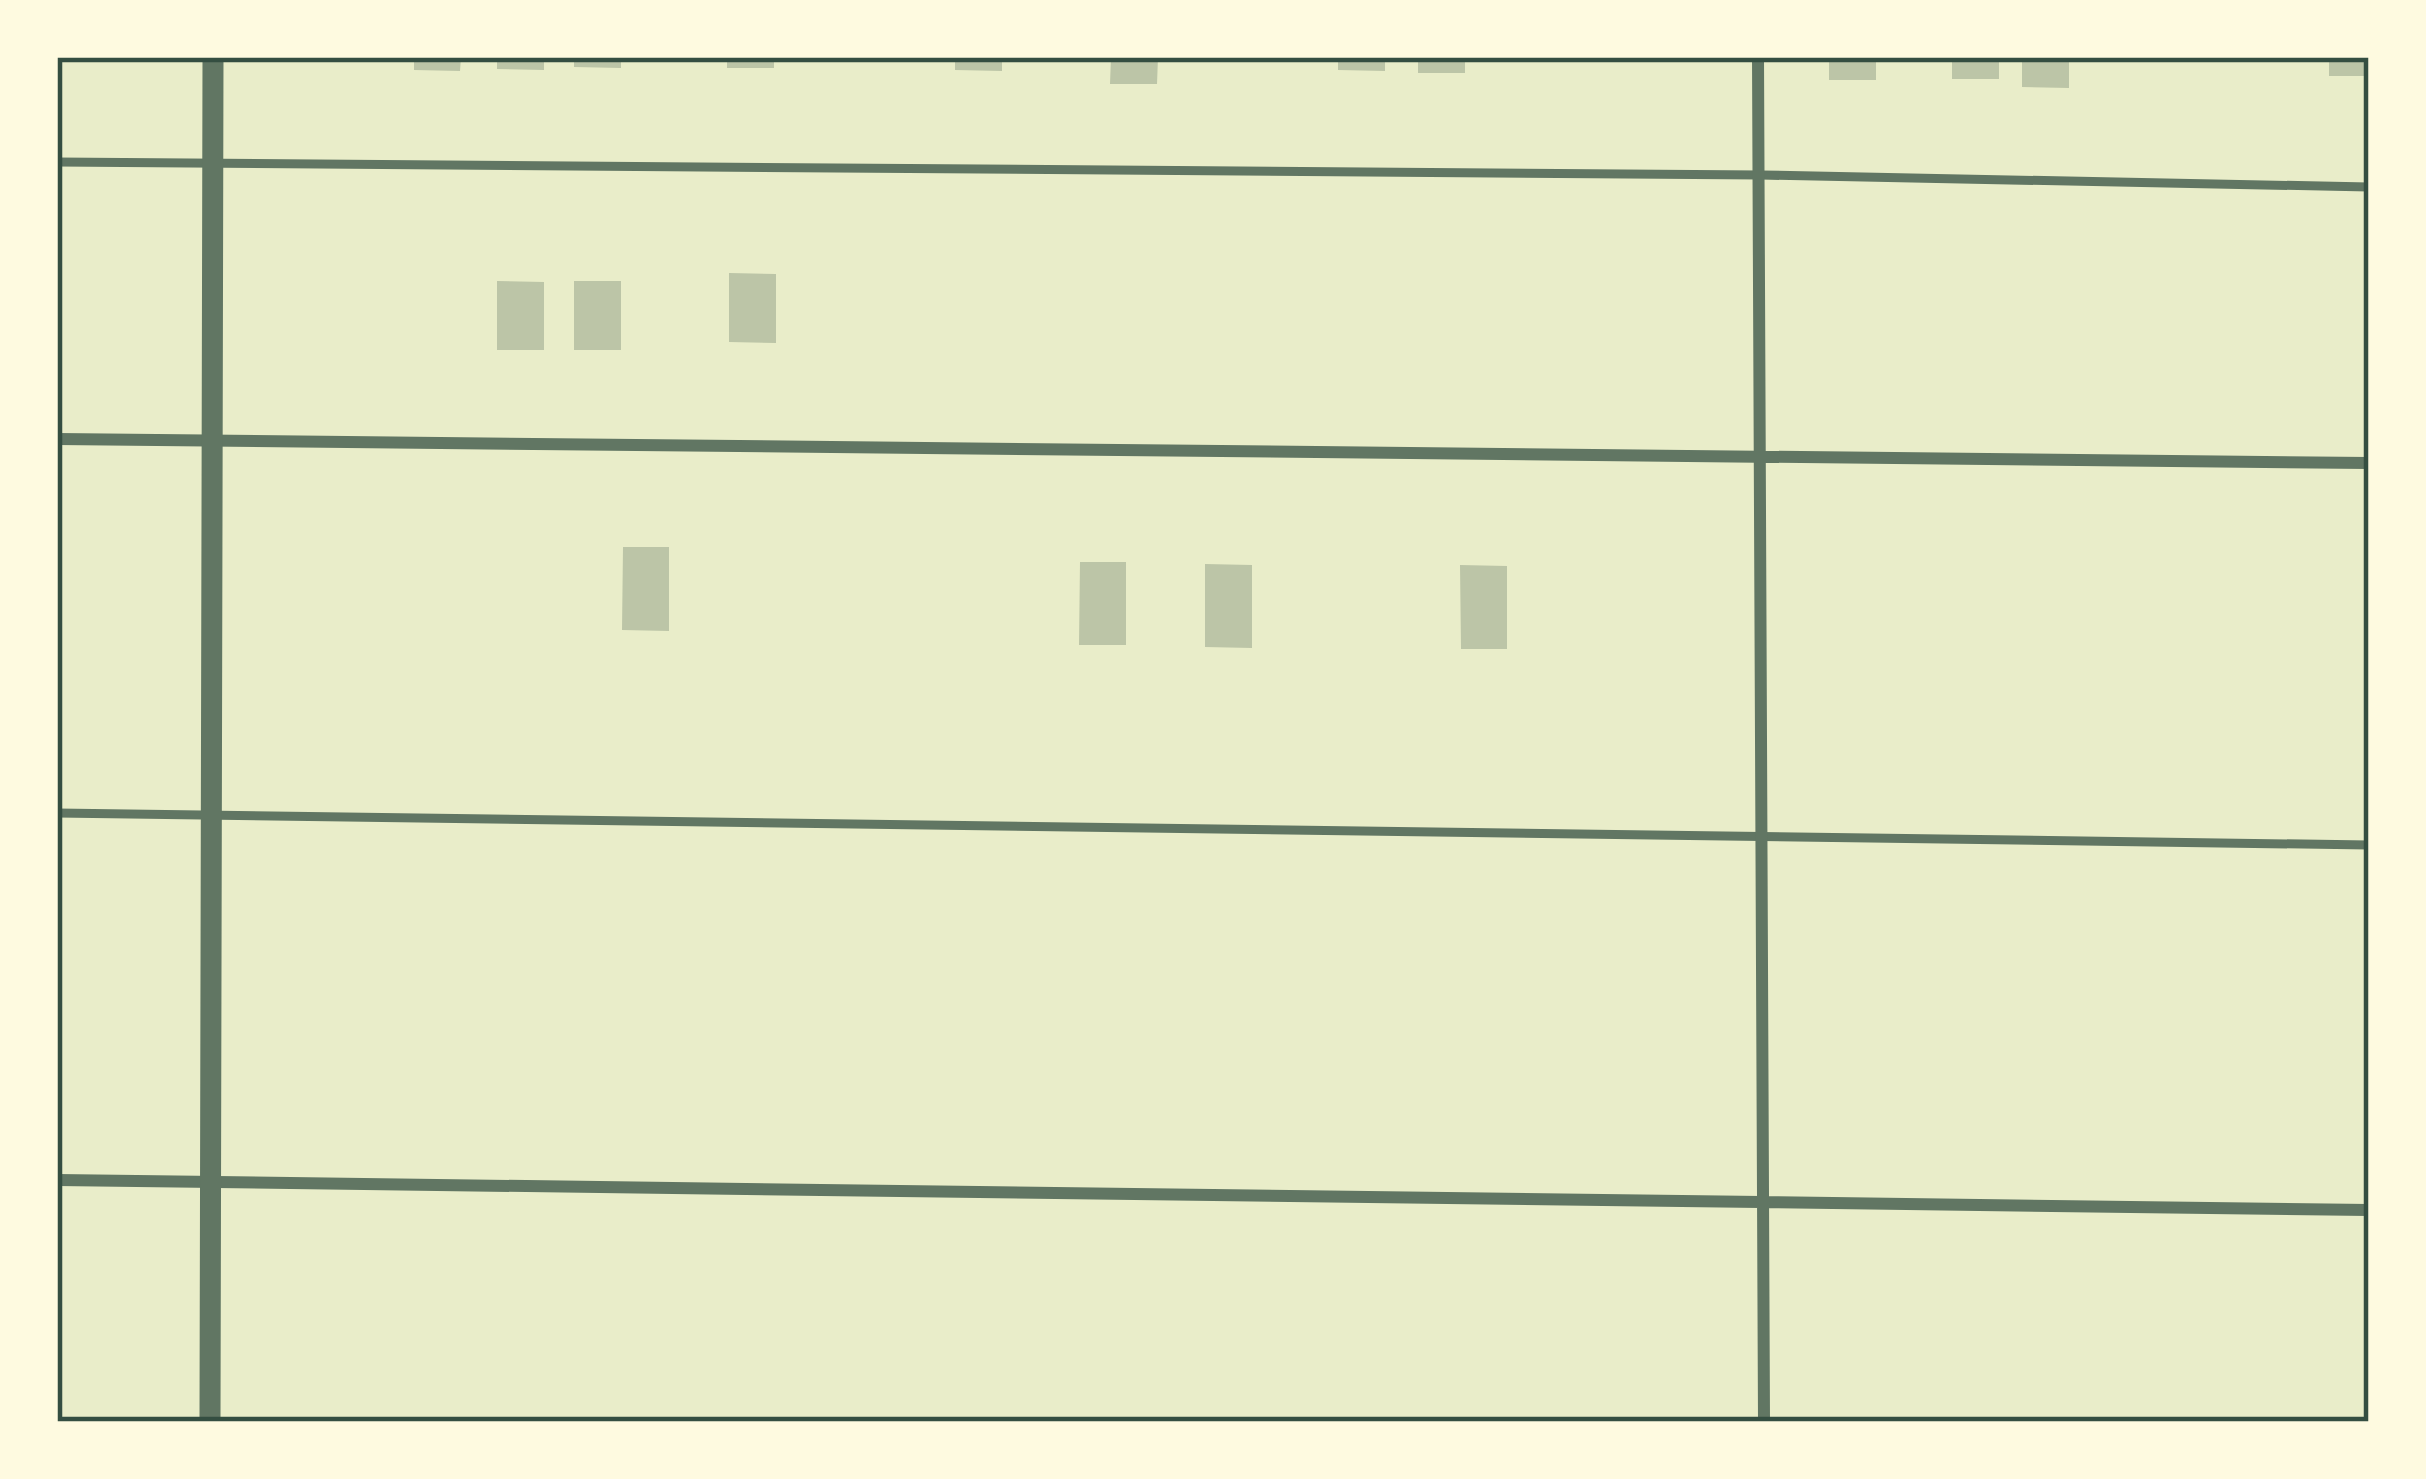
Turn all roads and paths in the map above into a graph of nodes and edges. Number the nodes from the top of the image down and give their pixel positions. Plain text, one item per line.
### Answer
1 (213, 57) edge
2 (1758, 57) edge
3 (57, 162) edge
4 (213, 164) junction
5 (1761, 175) junction
6 (2369, 187) edge
7 (57, 439) edge
8 (212, 441) junction
9 (1759, 456) junction
10 (2369, 463) edge
11 (57, 813) edge
12 (211, 813) junction
13 (1761, 838) junction
14 (2369, 845) edge
15 (57, 1180) edge
16 (210, 1181) junction
17 (1762, 1204) junction
18 (2369, 1210) edge
19 (210, 1422) edge
20 (1764, 1422) edge

1 - 4 street
2 - 5 street
3 - 4 lane
4 - 5 lane
4 - 8 street
5 - 6 lane
5 - 9 street
7 - 8 street
8 - 9 street
8 - 12 street
9 - 10 street
9 - 13 street
11 - 12 lane
12 - 13 lane
12 - 16 street
13 - 14 lane
13 - 17 street
15 - 16 street
16 - 17 street
16 - 19 street
17 - 18 street
17 - 20 street

